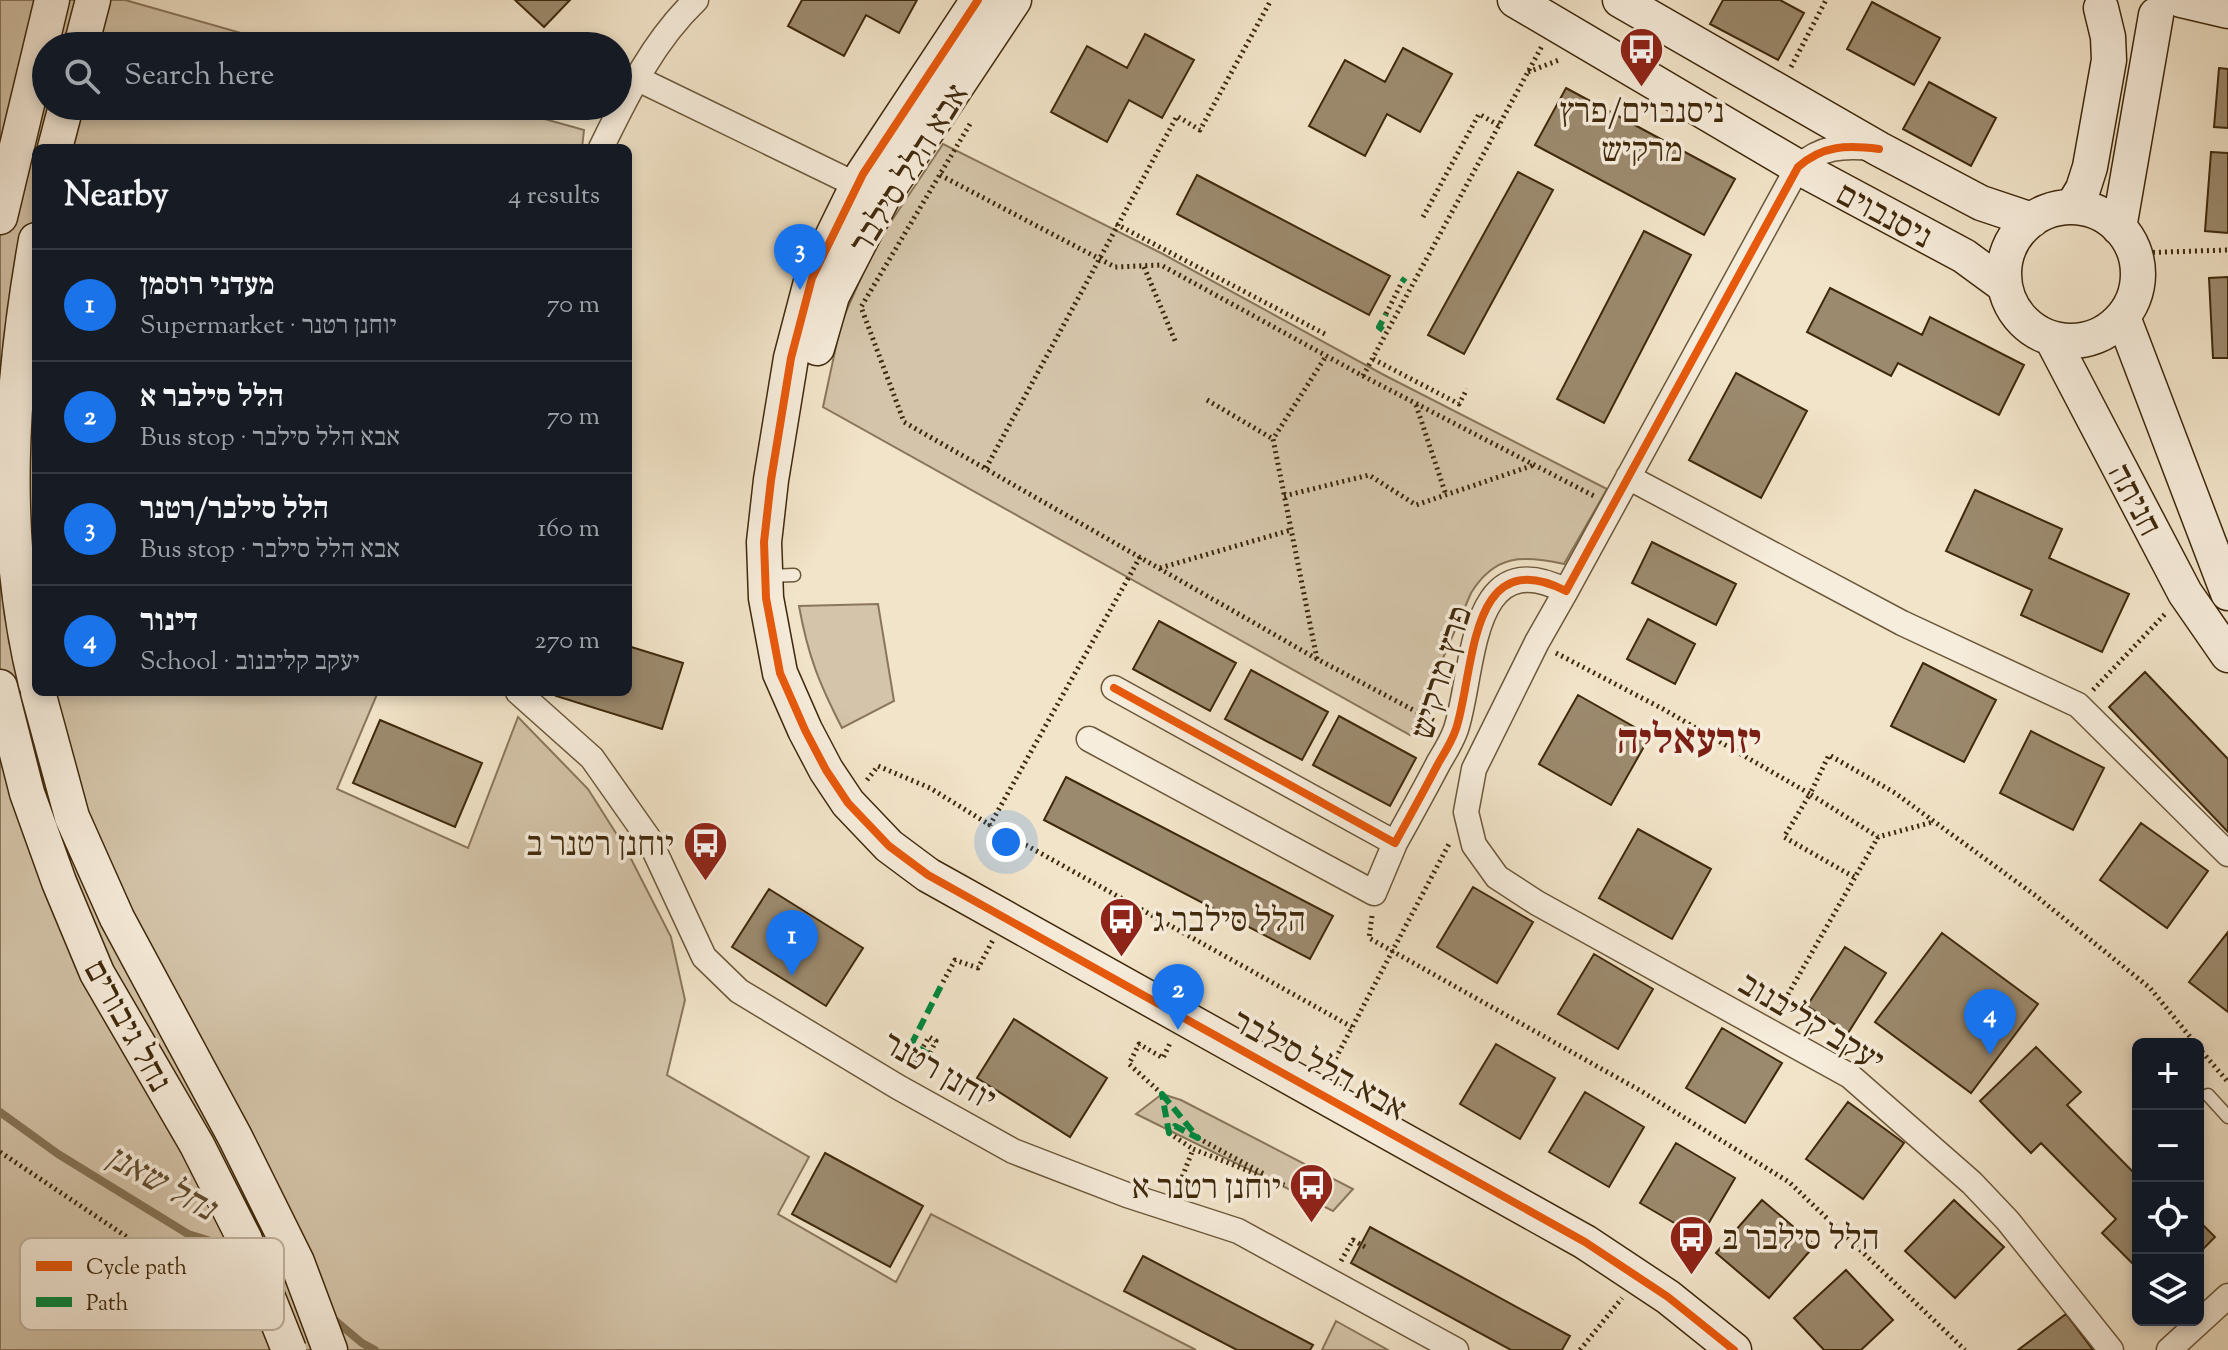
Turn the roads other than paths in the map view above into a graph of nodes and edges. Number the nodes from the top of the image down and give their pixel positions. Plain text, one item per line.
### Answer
1 (52, 0) edge
2 (93, 0) edge
3 (696, 0) edge
4 (978, 0) edge
5 (1014, 0) edge
6 (1515, 0) edge
7 (1620, 0) edge
8 (2099, 4) edge
9 (2167, 5) edge
10 (2228, 11) edge
11 (44, 32) edge
12 (85, 32) edge
13 (636, 78) junction
14 (32, 83) edge
15 (632, 86) edge
16 (62, 120) edge
17 (615, 120) edge
18 (56, 144) edge
19 (603, 144) edge
20 (1879, 149) junction
21 (1798, 167) junction
22 (870, 191) junction
23 (2072, 207) junction
24 (0, 217) edge
25 (2032, 220) junction
26 (2127, 240) junction
27 (32, 262) edge
28 (2005, 286) junction
29 (2123, 317) junction
30 (2052, 339) junction
31 (1628, 477) junction
32 (1566, 591) junction
33 (2228, 593) edge
34 (2228, 655) edge
35 (32, 665) edge
36 (0, 687) edge
37 (1114, 688) dead end
38 (39, 696) edge
39 (522, 696) edge
40 (1089, 739) dead end
41 (1395, 843) junction
42 (2228, 854) edge
43 (1497, 877) joint
44 (2208, 1095) dead end
45 (2228, 1117) edge
46 (244, 1238) edge
47 (2228, 1296) edge
48 (281, 1330) edge
49 (289, 1350) edge
50 (330, 1350) edge
51 (1456, 1350) edge
52 (1734, 1350) edge
53 (2111, 1350) edge
54 (2169, 1350) edge

1 - 11 street
2 - 12 street
3 - 13 street
4 - 22 street, אבא הלל סילבר
5 - 22 street, אבא הלל סילבר
6 - 21 street, ניסנבוים
7 - 20 street, ניסנבוים
8 - 9 street
8 - 23 street
9 - 10 street
9 - 26 street
13 - 15 street
13 - 22 street
14 - 24 street
16 - 18 street
17 - 19 street
20 - 21 street
20 - 25 street, ניסנבוים
21 - 28 street, ניסנבוים
21 - 31 street, פרץ מרקיש
22 - 52 street, אבא הלל סילבר
23 - 25 street
23 - 26 street
25 - 28 street
26 - 29 street
27 - 35 street
28 - 30 street
29 - 30 street
29 - 33 street, חניתה
30 - 34 street, חניתה
31 - 32 street, פרץ מרקיש
31 - 42 street
32 - 41 street, פרץ מרקיש
32 - 43 street, פרץ מרקיש
36 - 46 street, נחל גיבורים, bridge
37 - 41 street
38 - 50 street, נחל גיבורים
39 - 51 street, יוחנן רטנר
40 - 41 street, פרץ מרקיש
43 - 53 street, יעקב קליבנוב
44 - 45 lane
47 - 54 street
48 - 49 street, נחל גיבורים, bridge

